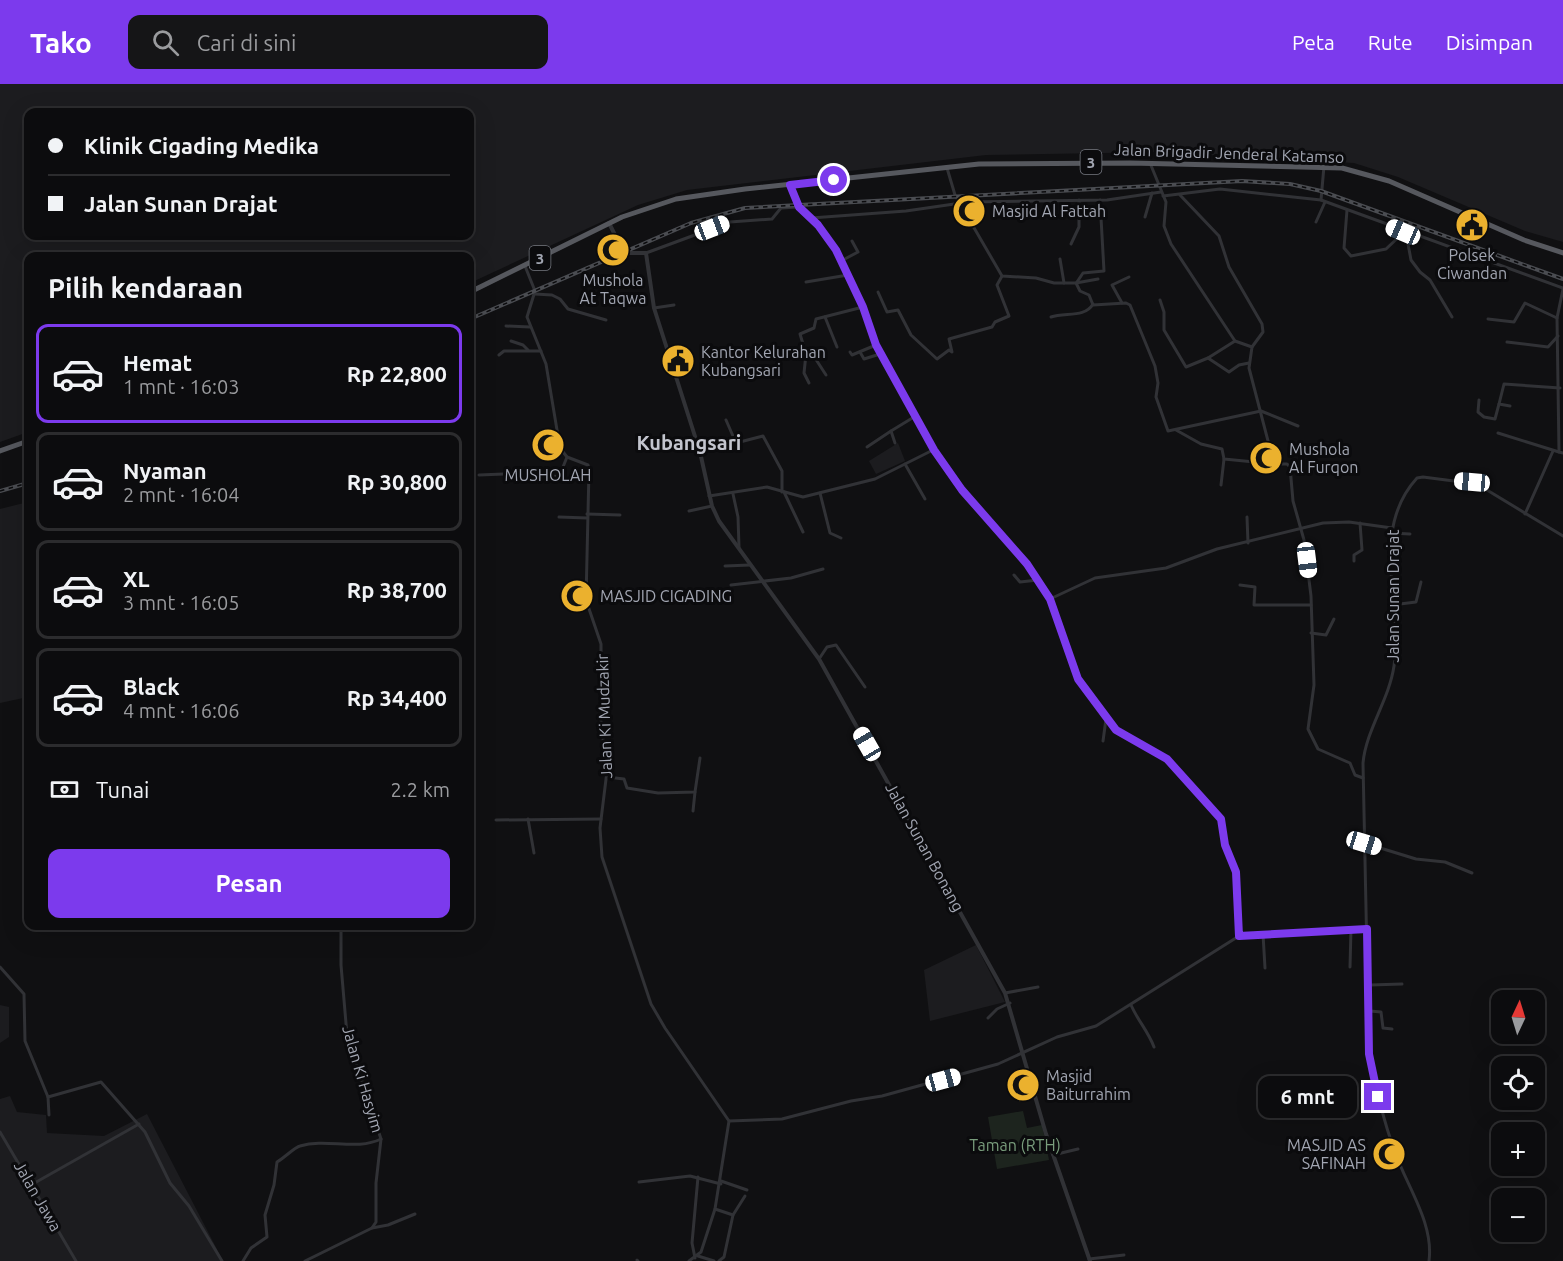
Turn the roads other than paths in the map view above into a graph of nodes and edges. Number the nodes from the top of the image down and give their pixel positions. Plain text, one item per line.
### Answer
1 (1150, 163) junction
2 (946, 166) junction
3 (1324, 166) junction
4 (790, 185) junction
5 (1161, 192) junction
6 (1152, 193) junction
7 (1180, 195) junction
8 (1163, 196) junction
9 (1078, 200) junction
10 (1100, 200) junction
11 (1321, 200) junction
12 (1325, 202) junction
13 (959, 203) junction
14 (799, 207) junction
15 (1347, 210) junction
16 (811, 218) junction
17 (1145, 218) dead end
18 (1316, 222) dead end
19 (609, 223) junction
20 (1404, 232) junction
21 (852, 241) dead end
22 (1071, 244) dead end
23 (646, 253) junction
24 (1563, 253) edge
25 (1059, 259) dead end
26 (841, 261) junction
27 (525, 266) junction
28 (848, 275) junction
29 (1002, 276) junction
30 (1129, 277) dead end
31 (1098, 279) dead end
32 (806, 282) dead end
33 (1064, 283) junction
34 (1077, 283) junction
35 (1563, 289) edge
36 (474, 290) edge
37 (878, 291) dead end
38 (535, 294) junction
39 (1160, 300) dead end
40 (1122, 303) junction
41 (674, 304) dead end
42 (1092, 304) junction
43 (863, 307) junction
44 (654, 308) junction
45 (825, 317) junction
46 (1051, 317) dead end
47 (1452, 317) dead end
48 (1557, 318) junction
49 (606, 320) dead end
50 (1488, 320) dead end
51 (506, 326) dead end
52 (530, 327) junction
53 (1558, 336) junction
54 (1235, 340) junction
55 (511, 341) dead end
56 (1507, 342) dead end
57 (876, 345) junction
58 (837, 347) dead end
59 (1252, 347) junction
60 (528, 351) junction
61 (541, 351) junction
62 (850, 352) dead end
63 (860, 352) junction
64 (806, 354) junction
65 (880, 354) junction
66 (499, 355) dead end
67 (1208, 358) junction
68 (1249, 363) junction
69 (826, 375) dead end
70 (809, 383) dead end
71 (1560, 388) junction
72 (1479, 400) dead end
73 (1499, 404) junction
74 (1510, 406) dead end
75 (1261, 411) junction
76 (914, 417) junction
77 (726, 420) dead end
78 (1298, 426) dead end
79 (1562, 429) edge
80 (891, 430) junction
81 (1176, 430) junction
82 (1498, 433) dead end
83 (24, 442) edge
84 (895, 443) dead end
85 (867, 447) dead end
86 (934, 450) junction
87 (0, 451) edge
88 (1553, 451) junction
89 (1561, 452) edge
90 (567, 457) junction
91 (1224, 459) junction
92 (905, 464) junction
93 (1274, 464) junction
94 (479, 475) dead end
95 (1221, 485) dead end
96 (783, 492) junction
97 (820, 493) junction
98 (733, 494) junction
99 (710, 496) junction
100 (925, 499) dead end
101 (712, 506) junction
102 (689, 511) dead end
103 (1525, 514) junction
104 (620, 515) dead end
105 (587, 516) junction
106 (560, 517) dead end
107 (1247, 517) dead end
108 (1360, 523) junction
109 (1301, 528) junction
110 (1392, 528) junction
111 (803, 532) dead end
112 (1391, 533) junction
113 (1410, 534) dead end
114 (1563, 536) edge
115 (841, 538) dead end
116 (1248, 543) junction
117 (739, 547) junction
118 (1354, 561) dead end
119 (752, 564) junction
120 (725, 566) dead end
121 (823, 569) dead end
122 (1014, 575) dead end
123 (1038, 579) junction
124 (762, 581) junction
125 (1420, 582) dead end
126 (731, 585) dead end
127 (1240, 585) dead end
128 (1050, 599) junction
129 (1311, 605) junction
130 (1392, 605) junction
131 (1334, 619) dead end
132 (1311, 633) junction
133 (819, 659) junction
134 (865, 687) dead end
135 (1106, 717) junction
136 (1103, 741) dead end
137 (700, 758) dead end
138 (607, 777) junction
139 (1363, 778) junction
140 (695, 792) junction
141 (693, 811) dead end
142 (528, 819) junction
143 (601, 819) junction
144 (496, 820) dead end
145 (1364, 843) junction
146 (534, 853) dead end
147 (1472, 873) dead end
148 (1350, 928) junction
149 (1367, 929) junction
150 (341, 930) edge
151 (1263, 934) junction
152 (1239, 936) junction
153 (0, 967) edge
154 (1350, 967) dead end
155 (1265, 969) dead end
156 (1402, 984) dead end
157 (1370, 985) junction
158 (1038, 987) dead end
159 (1005, 993) junction
160 (1010, 1003) junction
161 (1131, 1005) junction
162 (1370, 1011) junction
163 (988, 1018) dead end
164 (1392, 1029) dead end
165 (1154, 1047) dead end
166 (1024, 1052) junction
167 (1012, 1089) dead end
168 (1036, 1094) junction
169 (48, 1097) junction
170 (50, 1115) dead end
171 (729, 1121) junction
172 (139, 1124) junction
173 (0, 1132) edge
174 (381, 1139) junction
175 (1078, 1149) dead end
176 (1053, 1155) junction
177 (698, 1176) junction
178 (639, 1182) dead end
179 (721, 1182) junction
180 (31, 1185) junction
181 (747, 1190) dead end
182 (745, 1196) dead end
183 (715, 1209) junction
184 (415, 1214) dead end
185 (733, 1215) junction
186 (372, 1228) junction
187 (1124, 1256) dead end
188 (693, 1259) edge
189 (1089, 1260) edge
190 (76, 1261) edge
191 (222, 1261) edge
192 (243, 1261) edge
193 (305, 1261) edge
194 (717, 1261) edge
195 (1429, 1261) edge

1 - 2 highway, Jalan Brigadir Jenderal Katamso / 3
1 - 3 highway, Jalan Brigadir Jenderal Katamso / 3
1 - 5 street
2 - 4 highway, Jalan Brigadir Jenderal Katamso / 3
2 - 13 street
3 - 11 street
3 - 24 highway, Jalan Brigadir Jenderal Katamso / 3
4 - 14 street
4 - 19 highway, Jalan Brigadir Jenderal Katamso / 3
5 - 6 street
5 - 8 street
6 - 10 street
6 - 17 street
7 - 8 street
7 - 11 street
7 - 59 street
8 - 54 street
9 - 10 street
9 - 13 street
9 - 22 street
10 - 34 street
11 - 12 street
12 - 15 street
12 - 18 street
13 - 16 street
13 - 29 street
14 - 16 street
14 - 23 street
15 - 20 street
15 - 20 street
16 - 26 street
19 - 23 street
19 - 27 highway, Jalan Brigadir Jenderal Katamso / 3
20 - 35 street
20 - 47 street
21 - 26 street
23 - 44 street, Jalan Sunan Bonang
25 - 33 street
26 - 28 street
27 - 36 highway, Jalan Brigadir Jenderal Katamso / 3
27 - 38 street
28 - 32 street
28 - 43 street
29 - 33 street
29 - 37 street
30 - 40 street
31 - 34 street
33 - 34 street
34 - 42 street
35 - 48 street
38 - 49 street
38 - 52 street
39 - 67 street
40 - 42 street
40 - 81 street
41 - 44 street
42 - 46 street
43 - 45 street
43 - 57 street
44 - 99 street, Jalan Sunan Bonang
45 - 58 street
45 - 64 street
48 - 50 street
48 - 53 street
51 - 52 street
52 - 61 street
53 - 56 street
53 - 71 street
54 - 59 street
54 - 67 street
55 - 60 street
57 - 63 street
57 - 65 street
59 - 68 street
60 - 61 street
60 - 66 street
61 - 90 street
62 - 63 street
63 - 65 street
64 - 69 street
64 - 70 street
65 - 76 street
67 - 68 street
68 - 75 street
71 - 73 street
71 - 79 street
72 - 73 street
73 - 74 street
75 - 78 street
75 - 81 street
75 - 93 street
76 - 80 street
76 - 86 street
77 - 96 street
79 - 89 street
80 - 84 street
80 - 85 street
81 - 91 street
82 - 88 street
83 - 87 highway
86 - 92 street
86 - 123 street
88 - 89 street
88 - 103 street
90 - 94 street
90 - 105 street, Jalan Ki Mudzakir
91 - 93 street
91 - 95 street
92 - 97 street
92 - 100 street
93 - 109 street
96 - 97 street
96 - 98 street
96 - 111 street
97 - 115 street
98 - 99 street
98 - 117 street
99 - 101 street, Jalan Sunan Bonang
101 - 102 street
101 - 117 street, Jalan Sunan Bonang
103 - 110 street, Jalan Sunan Drajat
103 - 114 street, Jalan Sunan Drajat
104 - 105 street
105 - 106 street
105 - 138 street, Jalan Ki Mudzakir
107 - 116 street
108 - 109 street
108 - 110 street
108 - 118 street
109 - 116 street
109 - 129 street
110 - 112 street, Jalan Sunan Drajat
112 - 113 street
112 - 130 street, Jalan Sunan Drajat
116 - 128 street
117 - 119 street, Jalan Sunan Bonang
119 - 120 street
119 - 124 street, Jalan Sunan Bonang
121 - 124 street
122 - 123 street
123 - 128 street
124 - 126 street
124 - 133 street, Jalan Sunan Bonang
125 - 130 street
127 - 129 street
128 - 135 street
129 - 132 street
130 - 139 street, Jalan Sunan Drajat
131 - 132 street
132 - 139 street
133 - 134 street
133 - 159 street, Jalan Sunan Bonang
135 - 136 street
135 - 152 street
137 - 140 street
138 - 140 street
138 - 143 street, Jalan Ki Mudzakir
139 - 145 street, Jalan Sunan Drajat
140 - 141 street
142 - 143 street
142 - 144 street
142 - 146 street
143 - 171 street, Jalan Ki Mudzakir
145 - 147 street
145 - 149 street, Jalan Sunan Drajat
148 - 149 street
148 - 151 street
148 - 154 street
149 - 157 street, Jalan Sunan Drajat
150 - 174 street, Jalan Ki Hasyim
151 - 152 street
151 - 155 street
152 - 161 street
153 - 169 street
156 - 157 street
157 - 162 street, Jalan Sunan Drajat
158 - 159 street
159 - 160 street, Jalan Sunan Bonang
160 - 163 street
160 - 166 street, Jalan Sunan Bonang
161 - 165 street
161 - 166 street
162 - 164 street
162 - 195 street, Jalan Sunan Drajat
166 - 168 street, Jalan Sunan Bonang
166 - 171 street
167 - 168 street
168 - 176 street, Jalan Sunan Bonang
169 - 170 street
169 - 172 street
171 - 179 street
172 - 180 street
172 - 191 street
173 - 180 street, Jalan Jawa
174 - 186 street, Jalan Ki Hasyim
174 - 192 street
175 - 176 street
176 - 189 street, Jalan Sunan Bonang
177 - 178 street
177 - 179 street
177 - 188 street
179 - 181 street
179 - 183 street
180 - 190 street, Jalan Jawa
182 - 185 street
183 - 185 street
183 - 188 street
184 - 186 street
185 - 194 street
186 - 193 street
187 - 189 street
188 - 194 street

